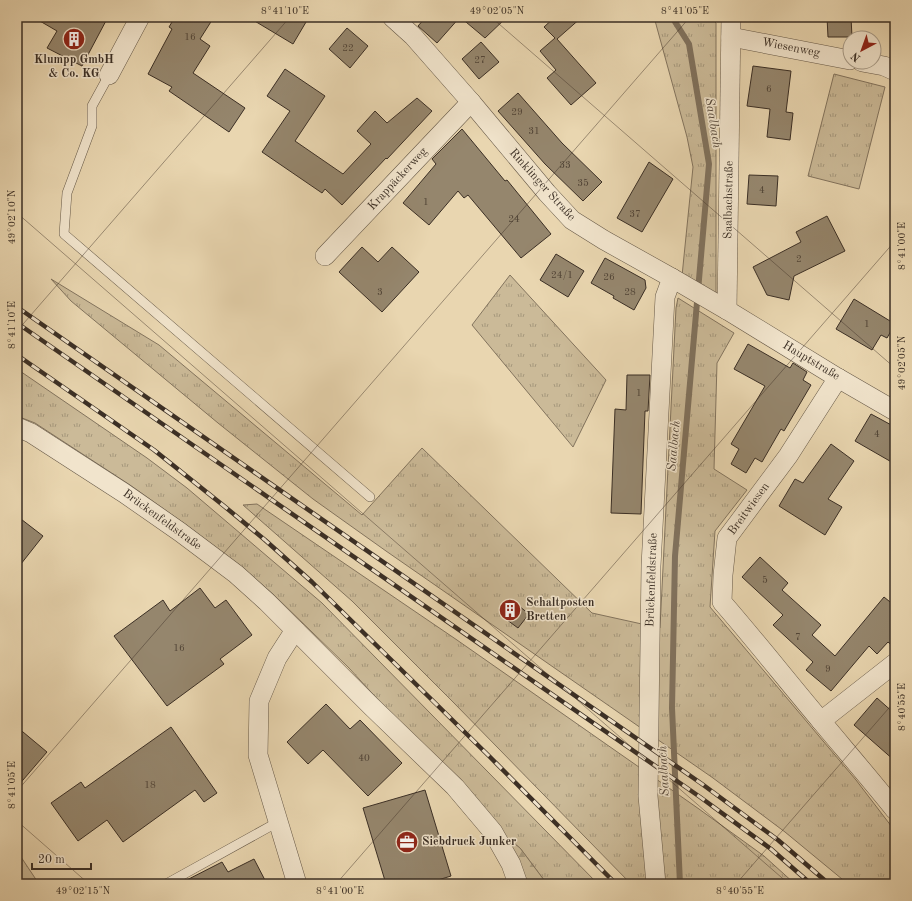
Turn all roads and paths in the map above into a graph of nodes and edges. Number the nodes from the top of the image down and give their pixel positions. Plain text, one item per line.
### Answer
1 (140, 17) edge
2 (392, 17) edge
3 (731, 17) edge
4 (731, 37) junction
5 (842, 58) edge
6 (882, 66) edge
7 (895, 71) edge
8 (109, 75) joint
9 (471, 102) junction
10 (325, 256) dead end
11 (677, 281) junction
12 (724, 308) junction
13 (838, 378) junction
14 (895, 411) edge
15 (17, 427) edge
16 (370, 497) dead end
17 (295, 630) junction
18 (895, 663) edge
19 (821, 721) junction
20 (895, 810) edge
21 (278, 822) junction
22 (166, 884) edge
23 (297, 884) edge
24 (518, 884) edge
25 (656, 884) edge

1 - 8 street
2 - 9 street, Rinklinger Straße
3 - 4 street, Saalbachstraße
4 - 5 street, Wiesenweg
4 - 12 street, Saalbachstraße
6 - 7 street
8 - 16 lane
9 - 10 street, Krappäckerweg
9 - 11 street, Rinklinger Straße
11 - 12 street, Rinklinger Straße
11 - 25 street, Brückenfeldstraße
12 - 13 street, Hauptstraße
13 - 14 street, Hauptstraße
13 - 19 street, Breitwiesen
15 - 17 street, Brückenfeldstraße
17 - 21 street
17 - 24 street, Brückenfeldstraße
18 - 19 street
19 - 20 street, Breitwiesen
21 - 22 lane
21 - 23 street

